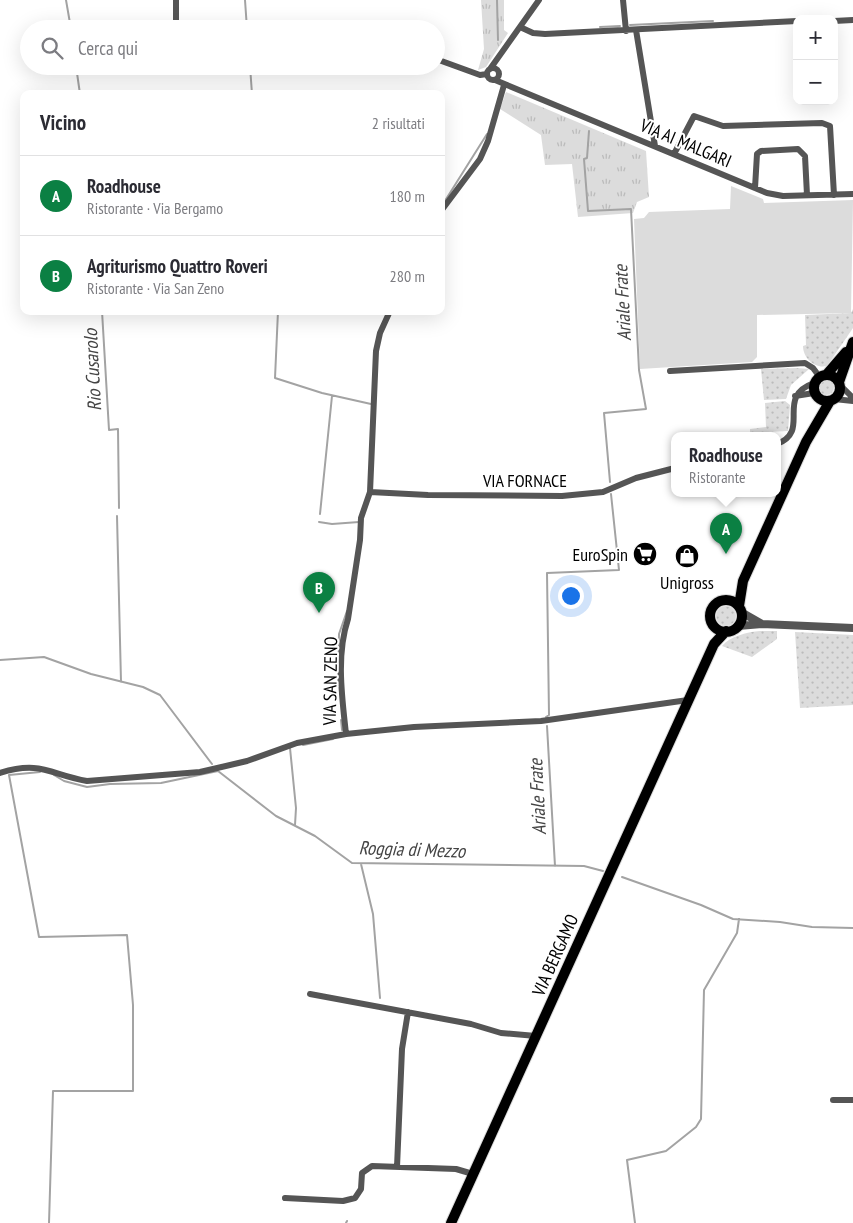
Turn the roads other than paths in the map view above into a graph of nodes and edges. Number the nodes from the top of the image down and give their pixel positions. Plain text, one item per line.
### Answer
1 (176, 0) edge
2 (539, 0) edge
3 (623, 0) edge
4 (176, 20) edge
5 (853, 20) edge
6 (793, 21) edge
7 (838, 21) edge
8 (520, 27) junction
9 (636, 30) junction
10 (626, 31) junction
11 (502, 55) junction
12 (445, 62) edge
13 (488, 72) junction
14 (499, 72) junction
15 (495, 80) junction
16 (504, 85) junction
17 (514, 87) junction
18 (655, 146) junction
19 (674, 154) junction
20 (755, 188) junction
21 (853, 194) edge
22 (807, 195) junction
23 (834, 195) junction
24 (445, 206) edge
25 (388, 315) edge
26 (852, 345) edge
27 (670, 371) dead end
28 (839, 383) junction
29 (819, 385) junction
30 (795, 396) junction
31 (853, 399) edge
32 (832, 400) junction
33 (810, 434) junction
34 (781, 442) edge
35 (671, 469) edge
36 (370, 492) junction
37 (737, 606) junction
38 (762, 624) junction
39 (714, 626) junction
40 (738, 626) junction
41 (853, 628) edge
42 (726, 631) junction
43 (714, 644) junction
44 (688, 700) junction
45 (346, 734) junction
46 (0, 773) edge
47 (310, 994) dead end
48 (408, 1012) junction
49 (536, 1036) junction
50 (833, 1100) dead end
51 (853, 1100) edge
52 (397, 1167) junction
53 (473, 1174) junction
54 (285, 1198) dead end
55 (451, 1223) edge

1 - 4 street
2 - 8 street
3 - 10 street
5 - 7 street
6 - 9 street
8 - 10 street
8 - 11 street
9 - 10 street
9 - 18 street
11 - 13 street
11 - 14 street
12 - 13 street
13 - 14 street
13 - 15 street
14 - 15 street
14 - 17 street
15 - 16 street
16 - 17 street
16 - 24 street
17 - 18 street, VIA AI MALGARI
18 - 19 street, VIA AI MALGARI
19 - 20 street, VIA AI MALGARI
19 - 23 street
20 - 22 street, VIA AI MALGARI
20 - 22 street
21 - 23 street, VIA AI MALGARI
22 - 23 street, VIA AI MALGARI
25 - 36 street, VIA SAN ZENO
26 - 28 main road
26 - 29 main road
27 - 29 street
28 - 29 main road
28 - 31 street
28 - 32 main road
29 - 30 street
29 - 30 street
29 - 32 main road
29 - 33 main road
30 - 34 street
31 - 32 street
32 - 33 main road
33 - 37 main road
35 - 36 street, VIA FORNACE
36 - 45 street, VIA SAN ZENO
37 - 38 street
37 - 39 main road, VIA BERGAMO
37 - 40 main road
38 - 40 street
38 - 41 street
39 - 42 main road
39 - 43 main road, VIA BERGAMO
40 - 42 main road, VIA BERGAMO
42 - 43 main road, VIA BERGAMO
43 - 44 main road, VIA BERGAMO
44 - 45 street
44 - 49 main road, VIA BERGAMO
45 - 46 street, VIA SAN ZENO
47 - 48 street
48 - 49 street
48 - 52 street
49 - 53 main road, VIA BERGAMO
50 - 51 street
52 - 53 street
52 - 54 street
53 - 55 main road, VIA BERGAMO

